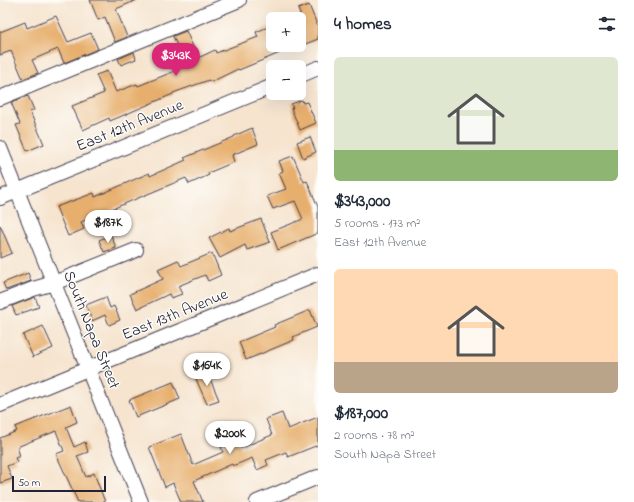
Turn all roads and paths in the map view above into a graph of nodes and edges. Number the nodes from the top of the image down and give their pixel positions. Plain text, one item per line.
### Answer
1 (239, 0) edge
2 (318, 68) edge
3 (306, 73) edge
4 (266, 89) edge
5 (0, 98) edge
6 (0, 148) edge
7 (18, 191) junction
8 (0, 198) edge
9 (136, 250) dead end
10 (318, 274) edge
11 (54, 283) junction
12 (0, 302) edge
13 (88, 369) junction
14 (0, 405) edge
15 (318, 477) edge
16 (141, 502) edge
17 (257, 502) edge

1 - 5 street
2 - 3 street
4 - 7 street, East 12th Avenue
6 - 7 street, South Napa Street
7 - 8 street, East 12th Avenue
7 - 11 street, South Napa Street
9 - 11 street
10 - 13 street, East 13th Avenue
11 - 12 street
11 - 13 street, South Napa Street
13 - 14 street, East 13th Avenue
13 - 16 street, South Napa Street
15 - 17 street

